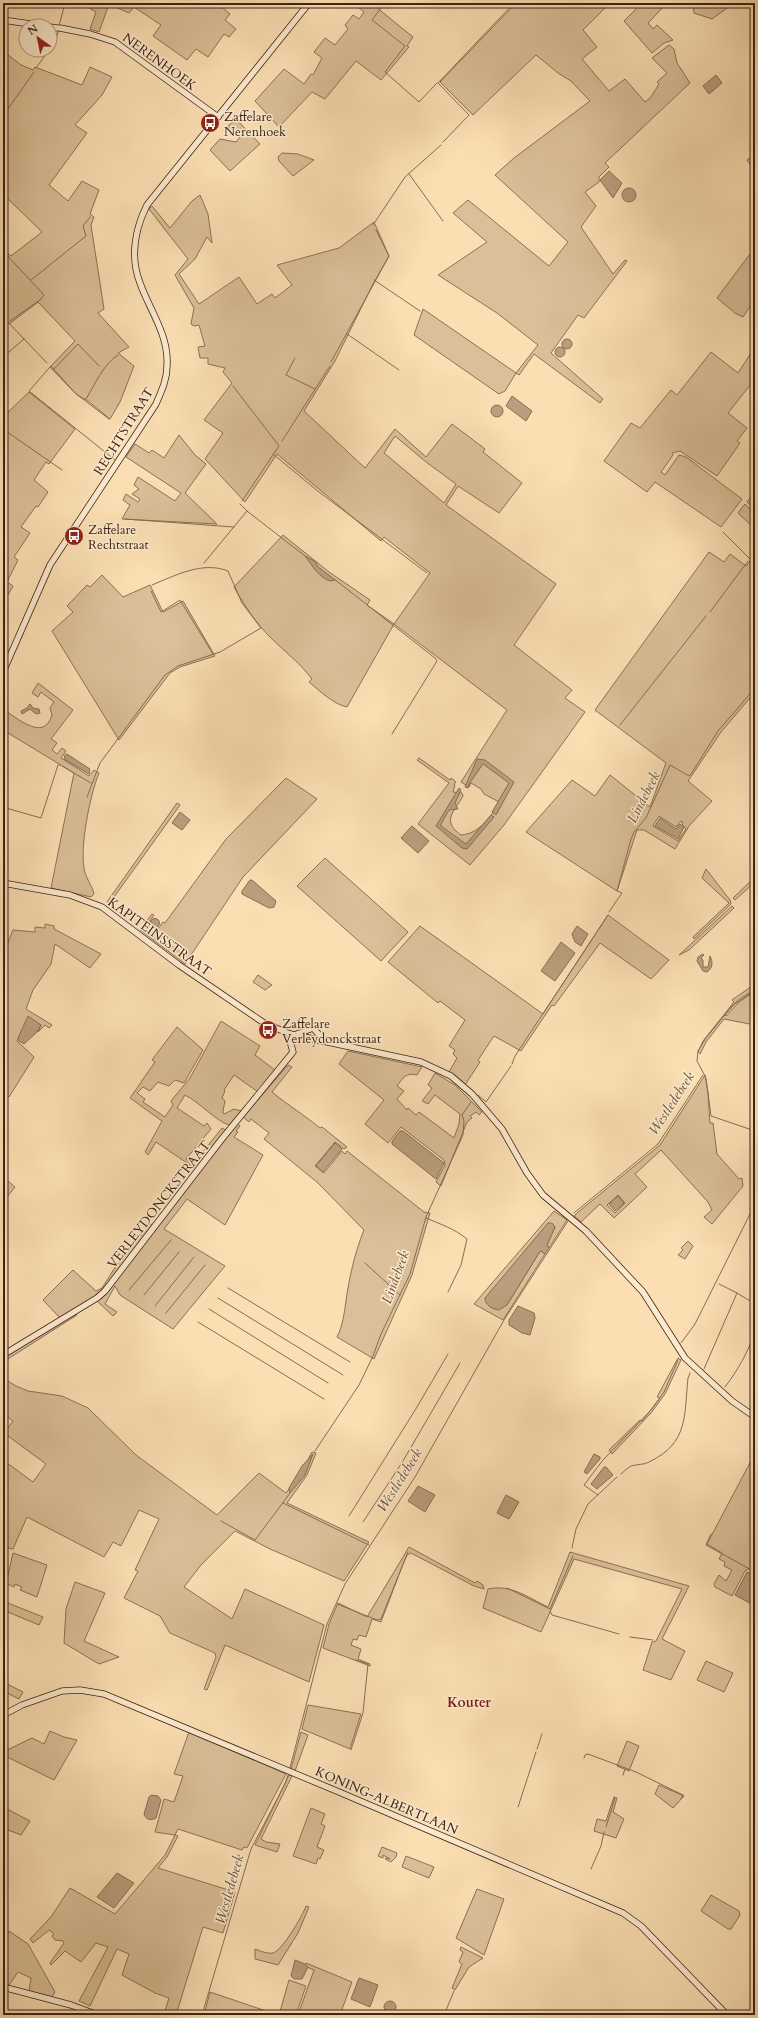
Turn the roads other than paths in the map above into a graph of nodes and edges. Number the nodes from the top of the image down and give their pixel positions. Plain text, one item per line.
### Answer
1 (309, 3) edge
2 (3, 20) edge
3 (18, 22) edge
4 (58, 28) edge
5 (218, 117) junction
6 (3, 672) edge
7 (3, 883) edge
8 (307, 1030) junction
9 (292, 1034) junction
10 (312, 1036) junction
11 (3, 1355) edge
12 (755, 1417) edge
13 (3, 1715) edge
14 (3, 1987) edge
15 (98, 2015) edge
16 (727, 2015) edge

1 - 5 street, RECHTSTRAAT
2 - 3 street
4 - 5 street, NERENHOEK
5 - 6 street, RECHTSTRAAT
7 - 9 street, KAPITEINSSTRAAT
8 - 9 street
8 - 10 street
8 - 10 street
9 - 10 street, KAPITEINSSTRAAT
9 - 11 street, VERLEYDONCKSTRAAT
10 - 12 street
13 - 16 street, KONING-ALBERTLAAN
14 - 15 street

